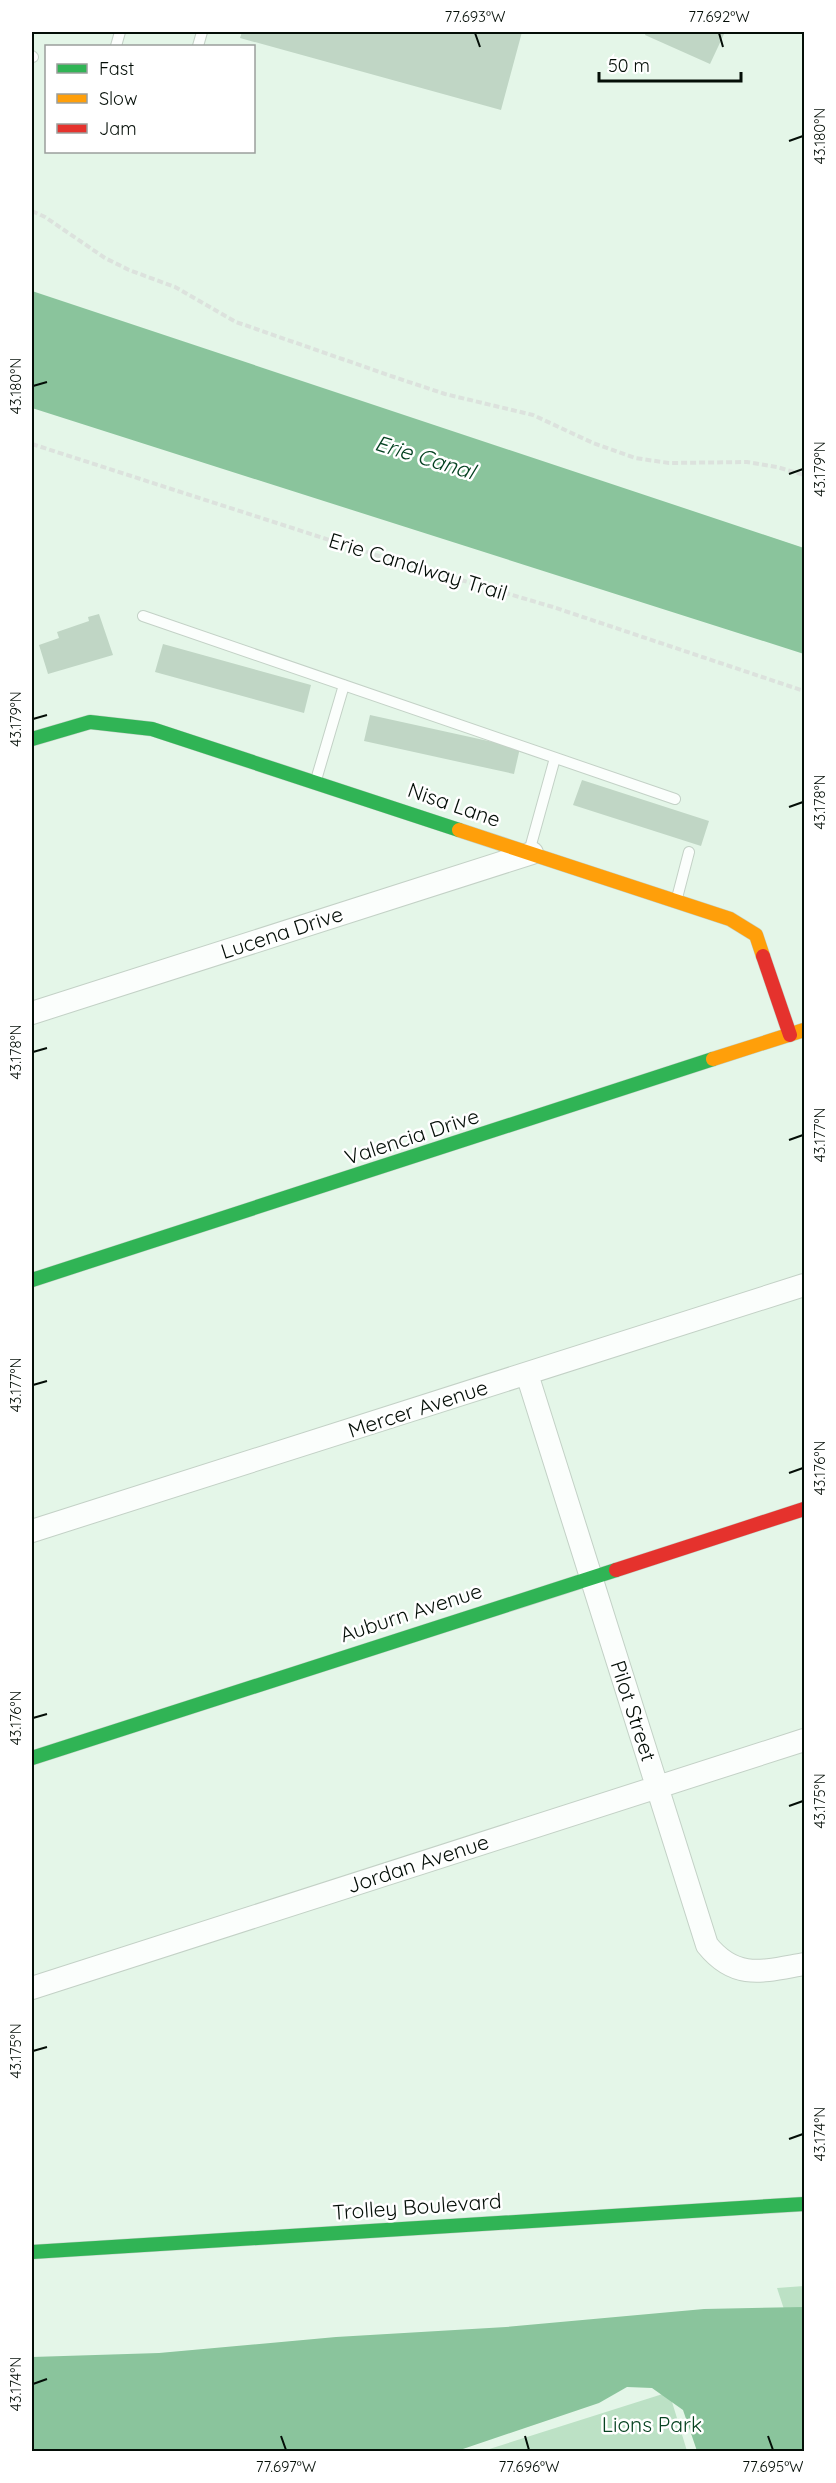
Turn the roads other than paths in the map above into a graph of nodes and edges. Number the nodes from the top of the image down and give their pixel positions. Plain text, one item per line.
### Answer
1 (143, 616) dead end
2 (344, 685) junction
3 (32, 740) edge
4 (555, 758) junction
5 (315, 780) junction
6 (675, 799) dead end
7 (530, 852) junction
8 (689, 852) dead end
9 (676, 901) junction
10 (32, 1013) edge
11 (804, 1030) edge
12 (790, 1035) junction
13 (32, 1280) edge
14 (804, 1285) edge
15 (527, 1374) junction
16 (804, 1509) edge
17 (32, 1531) edge
18 (591, 1577) junction
19 (804, 1740) edge
20 (32, 1758) edge
21 (658, 1787) junction
22 (804, 1964) edge
23 (32, 1988) edge
24 (804, 2204) edge
25 (32, 2252) edge

1 - 2 lane
2 - 4 lane
2 - 5 lane
3 - 5 street, Nisa Lane
4 - 6 lane
4 - 7 lane
5 - 7 street, Nisa Lane
7 - 9 street, Nisa Lane
7 - 10 street, Lucena Drive
8 - 9 lane
9 - 12 street, Nisa Lane
11 - 12 street, Valencia Drive
12 - 13 street, Valencia Drive
14 - 15 street, Mercer Avenue
15 - 17 street, Mercer Avenue
15 - 18 street, Pilot Street
16 - 18 street, Auburn Avenue
18 - 20 street, Auburn Avenue
18 - 21 street, Pilot Street
19 - 21 street, Jordan Avenue
21 - 22 street, Pilot Street
21 - 23 street, Jordan Avenue
24 - 25 street, Trolley Boulevard

